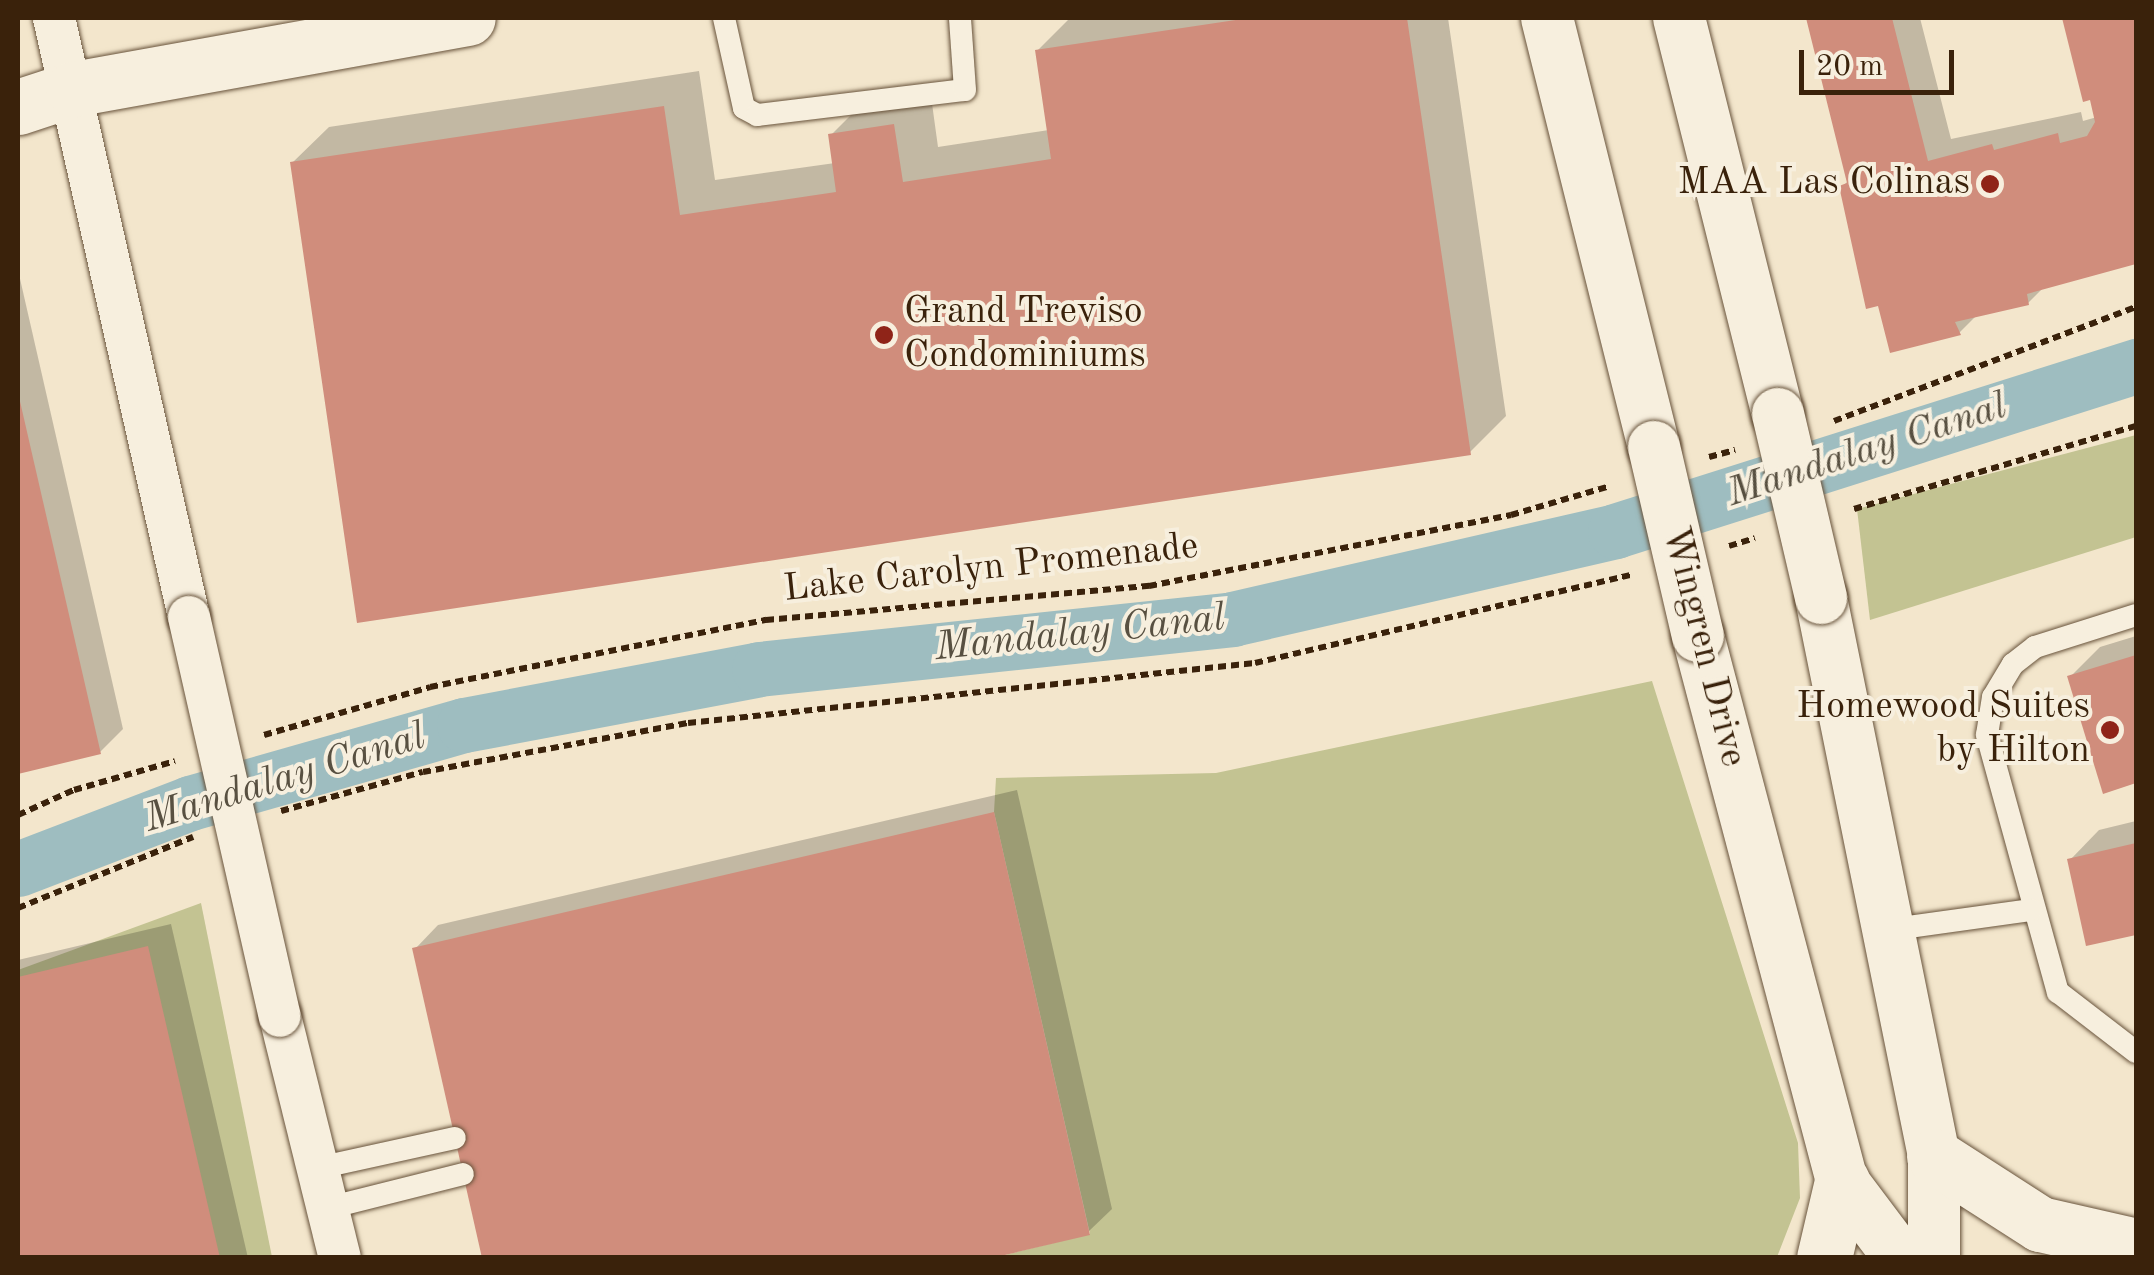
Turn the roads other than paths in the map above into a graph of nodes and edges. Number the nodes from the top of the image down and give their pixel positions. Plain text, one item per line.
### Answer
1 (54, 18) edge
2 (468, 18) edge
3 (724, 18) edge
4 (960, 18) edge
5 (1547, 18) edge
6 (1679, 18) edge
7 (72, 89) junction
8 (18, 107) edge
9 (2136, 615) edge
10 (2032, 910) junction
11 (1887, 930) junction
12 (2136, 1052) edge
13 (455, 1138) dead end
14 (1934, 1156) junction
15 (463, 1174) dead end
16 (1842, 1181) junction
17 (323, 1188) junction
18 (2136, 1246) edge
19 (340, 1258) edge
20 (1824, 1258) edge
21 (1900, 1258) edge
22 (1934, 1258) edge

1 - 7 street
2 - 7 main road
3 - 4 lane
5 - 16 street, Wingren Drive, bridge
6 - 11 street, bridge
7 - 8 main road
7 - 17 street, bridge
9 - 10 lane
10 - 11 lane
10 - 12 lane
11 - 14 street
13 - 17 lane
14 - 18 main road
14 - 22 street
15 - 17 lane
16 - 20 main road
16 - 21 street, Wingren Drive
17 - 19 street

